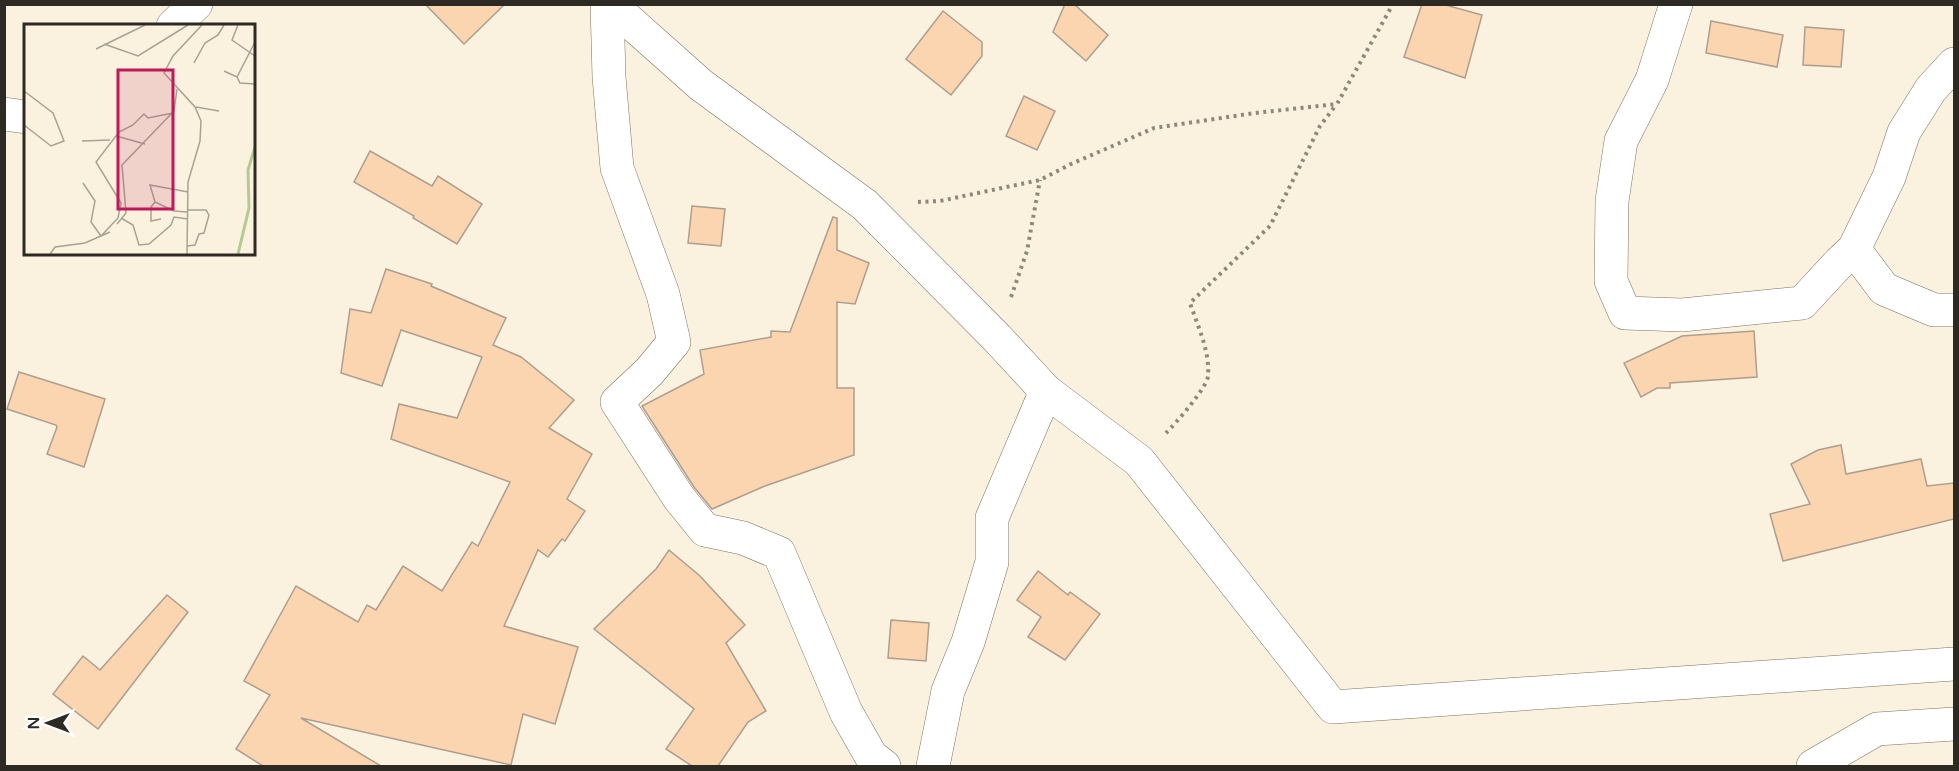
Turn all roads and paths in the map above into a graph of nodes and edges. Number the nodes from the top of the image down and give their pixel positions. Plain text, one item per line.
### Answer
1 (196, 4) edge
2 (608, 4) edge
3 (1393, 4) edge
4 (1676, 4) edge
5 (175, 24) edge
6 (1954, 64) edge
7 (1337, 104) junction
8 (4, 114) edge
9 (24, 117) edge
10 (1040, 180) junction
11 (865, 205) junction
12 (1854, 249) junction
13 (1954, 310) edge
14 (997, 338) junction
15 (1046, 391) junction
16 (1139, 461) junction
17 (1954, 664) edge
18 (1954, 724) edge
19 (884, 766) edge
20 (933, 766) edge
21 (1813, 766) edge

1 - 5 street
2 - 11 street
2 - 19 street
3 - 7 path
4 - 12 street
6 - 12 street
7 - 10 path
7 - 16 path
8 - 9 street
10 - 11 path
10 - 14 path
11 - 14 street
12 - 13 street
14 - 15 street
15 - 16 street
15 - 20 street
16 - 17 street
18 - 21 street

